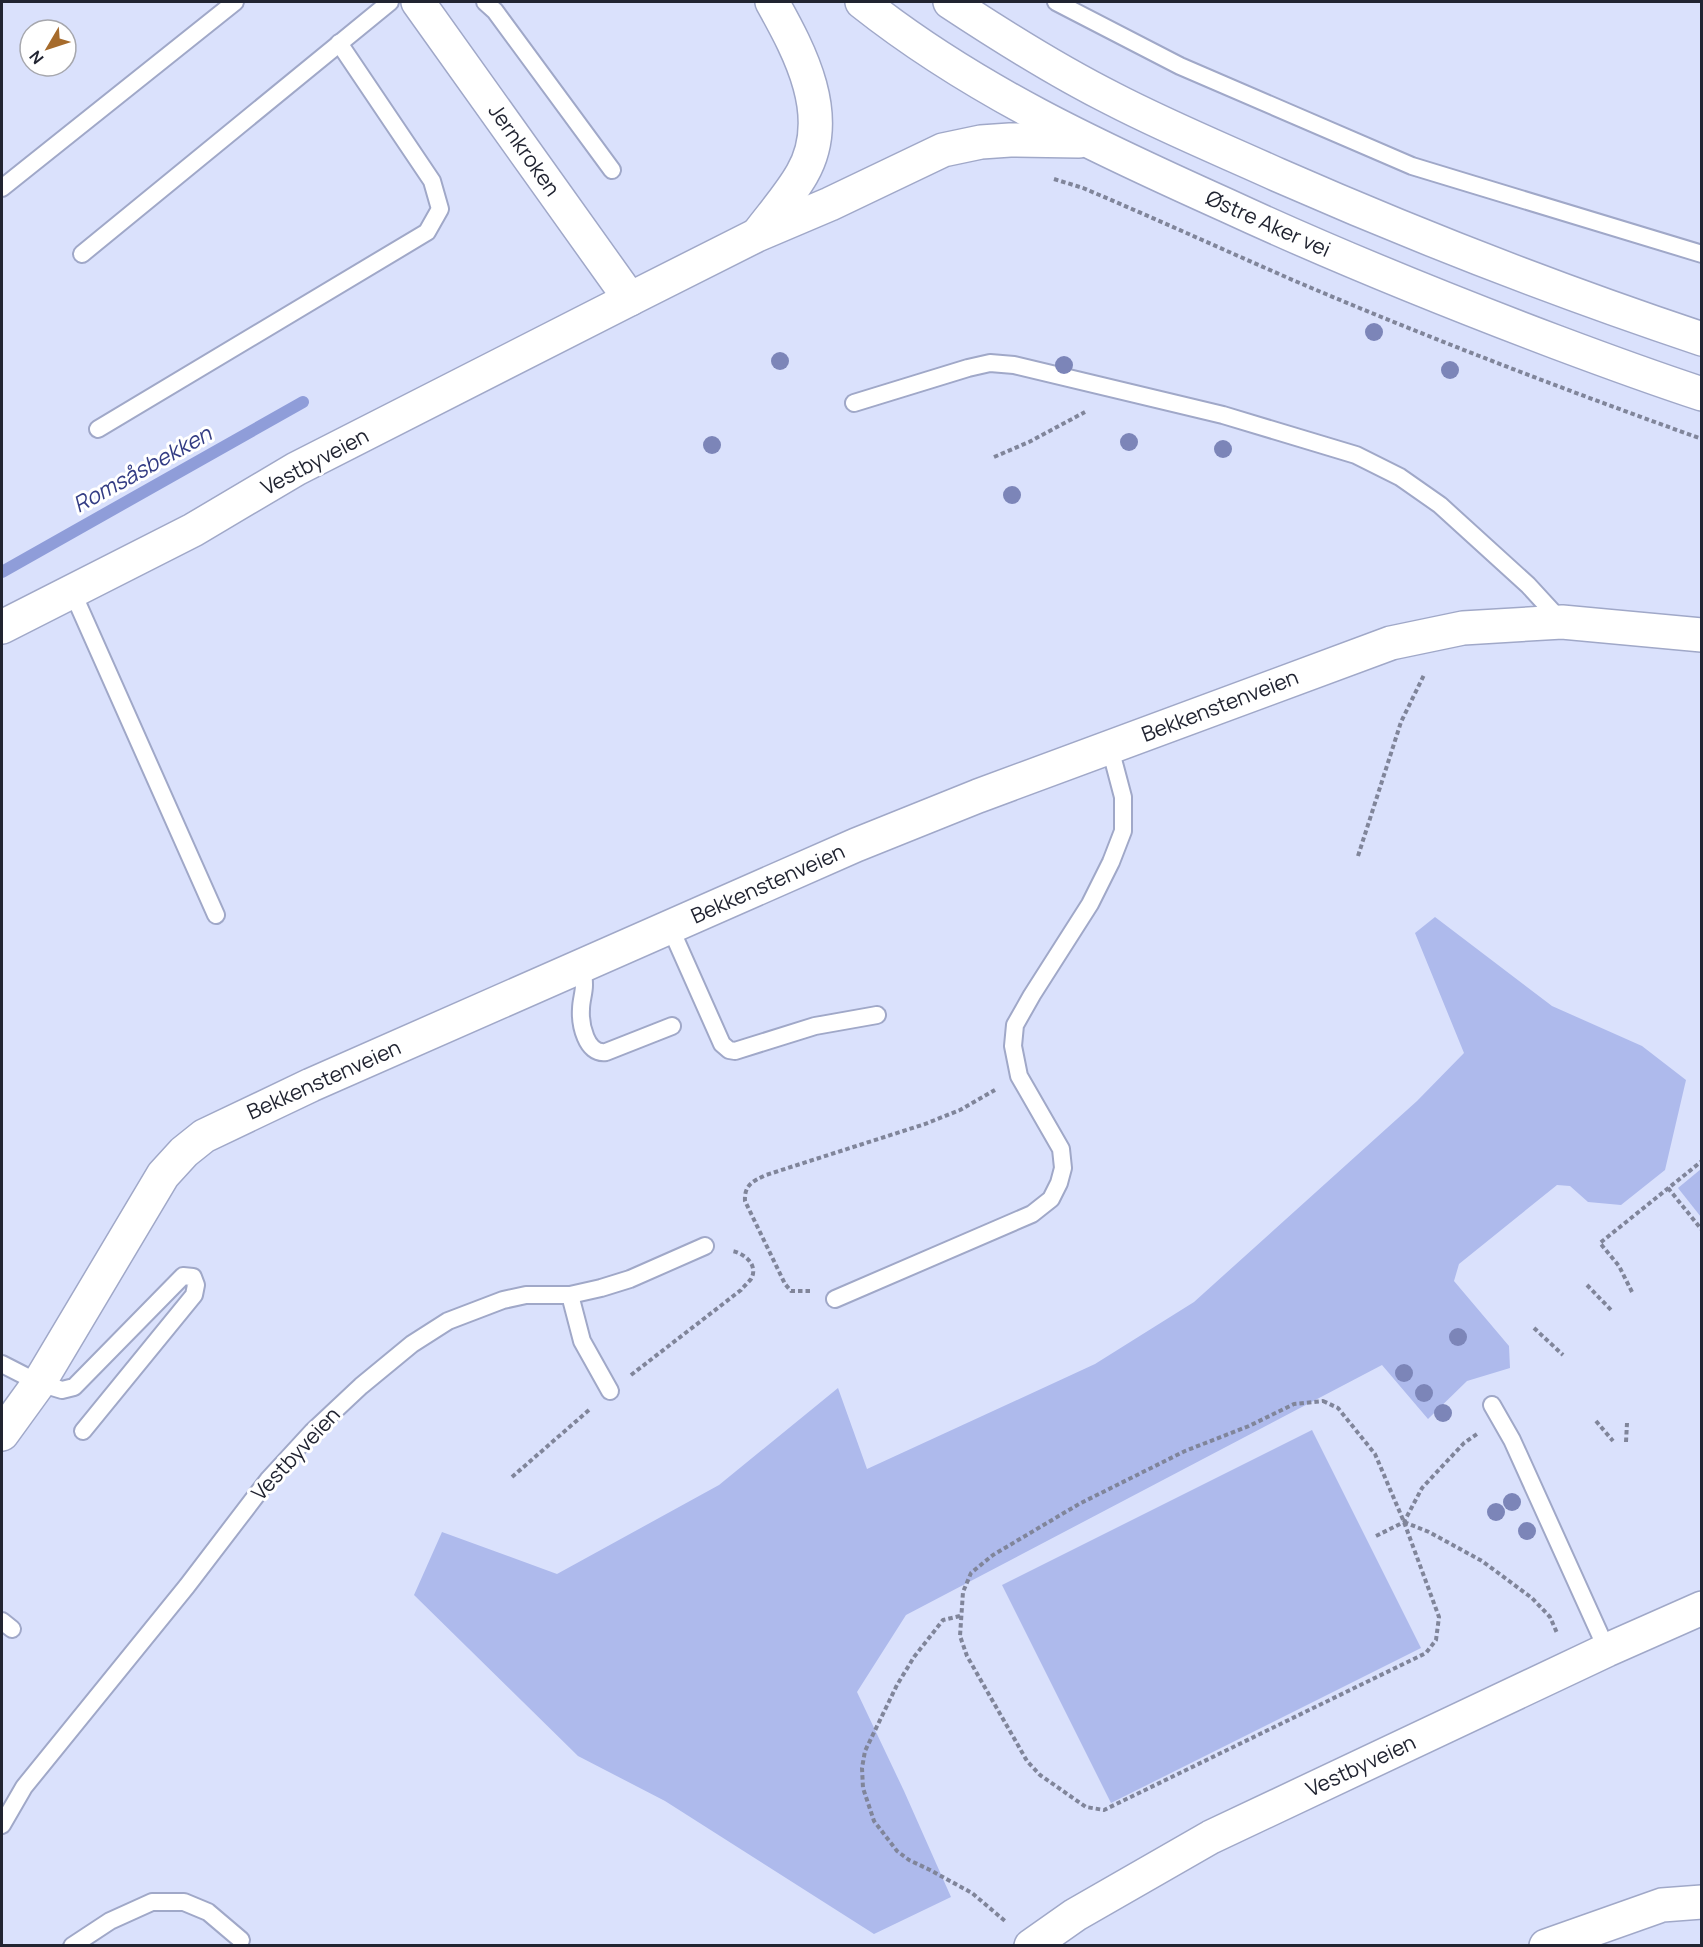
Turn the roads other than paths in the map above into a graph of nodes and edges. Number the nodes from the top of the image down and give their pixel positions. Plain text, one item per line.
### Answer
1 (235, 2) edge
2 (390, 2) edge
3 (418, 2) edge
4 (485, 2) edge
5 (772, 2) edge
6 (862, 2) edge
7 (950, 2) edge
8 (1056, 2) edge
9 (339, 43) junction
10 (1087, 141) junction
11 (612, 170) dead end
12 (2, 188) edge
13 (757, 235) junction
14 (82, 254) dead end
15 (1701, 255) edge
16 (630, 298) junction
17 (1701, 339) edge
18 (1701, 394) edge
19 (854, 404) dead end
20 (98, 429) dead end
21 (72, 591) junction
22 (1562, 622) junction
23 (2, 627) edge
24 (1701, 635) edge
25 (1110, 748) junction
26 (216, 915) dead end
27 (670, 927) junction
28 (582, 966) junction
29 (877, 1015) dead end
30 (672, 1026) dead end
31 (705, 1245) road end
32 (570, 1295) junction
33 (835, 1299) road end
34 (2, 1364) edge
35 (39, 1383) junction
36 (610, 1391) road end
37 (1496, 1412) road end
38 (83, 1431) dead end
39 (2, 1434) edge
40 (1701, 1608) edge
41 (1607, 1650) junction
42 (2, 1825) edge
43 (1701, 1902) edge
44 (241, 1940) dead end
45 (72, 1946) edge
46 (1031, 1946) edge
47 (1546, 1946) edge

1 - 12 lane
2 - 9 lane
3 - 16 main road, Jernkroken
4 - 11 lane
5 - 13 main road
6 - 10 main road, Østre Aker vei
7 - 17 main road
8 - 15 lane
9 - 14 lane
9 - 20 lane
10 - 13 main road, Vestbyveien
10 - 18 main road, Østre Aker vei
13 - 16 main road, Vestbyveien
16 - 21 main road, Vestbyveien
19 - 22 lane
21 - 23 main road, Vestbyveien
21 - 26 lane
22 - 24 main road, Bekkenstenveien
22 - 25 main road, Bekkenstenveien
25 - 27 main road, Bekkenstenveien
25 - 33 lane
27 - 28 main road, Bekkenstenveien
27 - 29 lane
28 - 30 lane
28 - 35 main road, Bekkenstenveien
31 - 32 lane, Vestbyveien
32 - 36 lane
32 - 42 lane, Vestbyveien
34 - 35 lane
35 - 38 lane
35 - 39 main road, Bekkenstenveien
37 - 41 lane
40 - 41 main road, Vestbyveien
41 - 46 main road, Vestbyveien
43 - 47 main road
44 - 45 lane

